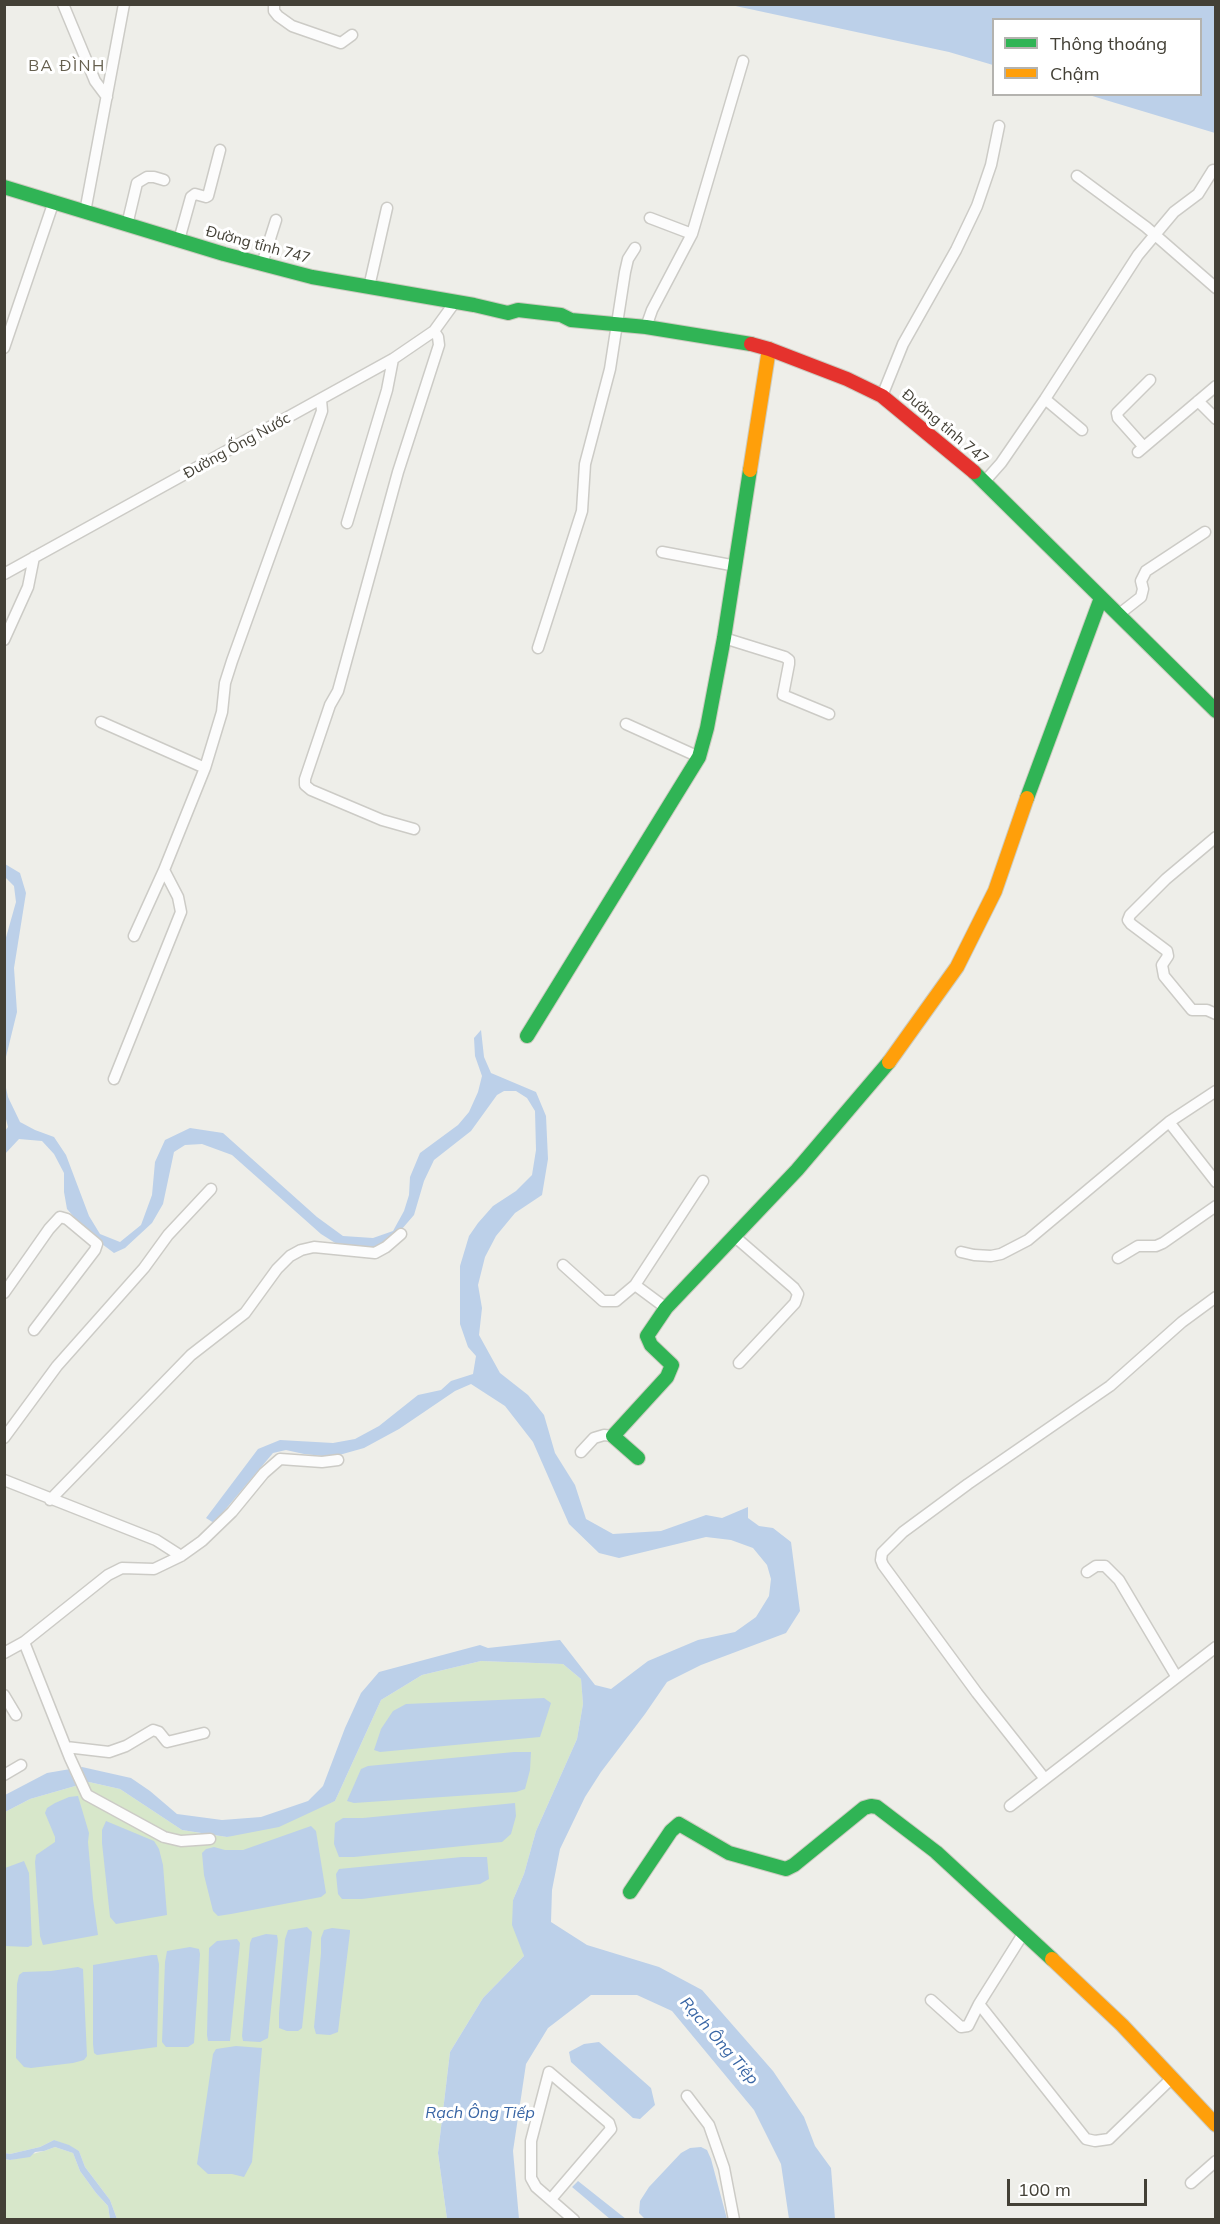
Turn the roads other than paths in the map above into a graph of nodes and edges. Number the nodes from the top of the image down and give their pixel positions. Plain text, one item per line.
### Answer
1 (63, 4) edge
2 (124, 4) edge
3 (274, 4) edge
4 (352, 35) dead end
5 (743, 61) dead end
6 (107, 97) junction
7 (999, 126) dead end
8 (220, 150) dead end
9 (1213, 170) dead end
10 (1077, 176) dead end
11 (164, 180) dead end
12 (4, 187) edge
13 (54, 201) junction
14 (387, 208) dead end
15 (85, 212) junction
16 (650, 218) dead end
17 (276, 220) dead end
18 (127, 225) junction
19 (692, 234) junction
20 (1154, 235) junction
21 (179, 240) junction
22 (635, 248) dead end
23 (262, 264) junction
24 (369, 287) junction
25 (1215, 288) edge
26 (455, 302) junction
27 (616, 325) junction
28 (646, 327) junction
29 (434, 331) junction
30 (4, 348) edge
31 (769, 349) junction
32 (393, 359) junction
33 (1150, 380) dead end
34 (1215, 386) edge
35 (882, 396) junction
36 (1045, 399) junction
37 (321, 400) junction
38 (1198, 400) junction
39 (1215, 419) edge
40 (1082, 430) dead end
41 (985, 481) junction
42 (347, 523) dead end
43 (1205, 532) dead end
44 (662, 552) dead end
45 (34, 557) junction
46 (736, 566) junction
47 (4, 574) edge
48 (1101, 598) junction
49 (1118, 615) junction
50 (724, 638) junction
51 (4, 640) edge
52 (538, 648) dead end
53 (1215, 711) edge
54 (829, 714) dead end
55 (102, 722) dead end
56 (626, 724) dead end
57 (699, 757) junction
58 (205, 768) junction
59 (414, 829) dead end
60 (1215, 837) edge
61 (165, 870) junction
62 (134, 936) dead end
63 (1215, 1014) edge
64 (527, 1036) dead end
65 (114, 1078) dead end
66 (1215, 1091) edge
67 (1169, 1122) junction
68 (703, 1181) dead end
69 (1215, 1182) edge
70 (211, 1189) dead end
71 (1215, 1206) edge
72 (401, 1234) dead end
73 (734, 1236) junction
74 (962, 1252) dead end
75 (1118, 1258) dead end
76 (563, 1265) dead end
77 (635, 1285) junction
78 (4, 1293) edge
79 (1215, 1297) edge
80 (666, 1308) junction
81 (34, 1330) dead end
82 (740, 1363) dead end
83 (613, 1436) junction
84 (4, 1438) edge
85 (581, 1452) dead end
86 (638, 1458) dead end
87 (338, 1460) dead end
88 (4, 1480) edge
89 (51, 1500) junction
90 (181, 1556) junction
91 (1087, 1572) dead end
92 (24, 1642) junction
93 (1215, 1647) edge
94 (4, 1653) edge
95 (1176, 1676) junction
96 (4, 1695) edge
97 (16, 1715) dead end
98 (204, 1733) dead end
99 (68, 1753) junction
100 (21, 1765) dead end
101 (4, 1775) edge
102 (1044, 1779) junction
103 (1010, 1806) dead end
104 (210, 1839) dead end
105 (630, 1892) dead end
106 (1023, 1934) junction
107 (931, 2000) dead end
108 (979, 2004) junction
109 (1172, 2078) junction
110 (687, 2096) dead end
111 (1215, 2125) edge
112 (1215, 2161) edge
113 (1191, 2183) dead end
114 (551, 2199) junction
115 (574, 2220) edge
116 (734, 2220) edge

1 - 6 street
2 - 6 street
3 - 4 street
5 - 19 street
6 - 15 street
7 - 35 street
8 - 21 street
9 - 20 street
10 - 20 street
11 - 18 street
12 - 13 street, Đường tỉnh 747
13 - 15 street, Đường tỉnh 747
13 - 30 street
14 - 24 street
15 - 18 street, Đường tỉnh 747
16 - 19 street
17 - 23 street
18 - 21 street, Đường tỉnh 747
19 - 28 street
20 - 25 street
20 - 36 street
21 - 23 street, Đường tỉnh 747
22 - 27 street
23 - 24 street, Đường tỉnh 747
24 - 26 street, Đường tỉnh 747
26 - 27 street, Đường tỉnh 747
26 - 29 street, Đường Ống Nước
27 - 28 street, Đường tỉnh 747
27 - 52 street
28 - 31 street, Đường tỉnh 747
29 - 32 street, Đường Ống Nước
29 - 59 street
31 - 35 street, Đường tỉnh 747
31 - 46 street
32 - 37 street, Đường Ống Nước
32 - 42 street
33 - 38 street
34 - 38 street
35 - 41 street, Đường tỉnh 747
36 - 40 street
36 - 41 street
37 - 45 street, Đường Ống Nước
37 - 58 street
38 - 39 street
41 - 48 street, Đường tỉnh 747
43 - 49 street
44 - 46 street
45 - 47 street, Đường Ống Nước
45 - 51 street
46 - 50 street
48 - 49 street, Đường tỉnh 747
48 - 73 street
49 - 53 street, Đường tỉnh 747
50 - 54 street
50 - 57 street
55 - 58 street
56 - 57 street
57 - 64 street
58 - 61 street
60 - 63 street
61 - 62 street
61 - 65 street
66 - 67 street
67 - 69 street
67 - 74 street
68 - 77 street
70 - 84 street
71 - 75 street
72 - 89 street
73 - 80 street
73 - 82 street
76 - 77 street
77 - 80 street
78 - 81 street
79 - 102 street
80 - 83 street
83 - 85 street
83 - 86 street
87 - 90 street
88 - 89 street
89 - 90 street
90 - 92 street
91 - 95 street
92 - 94 street
92 - 99 street
93 - 95 street
95 - 102 street
96 - 97 street
98 - 99 street
99 - 104 street
100 - 101 street
102 - 103 street
105 - 106 street
106 - 108 street
106 - 109 street
107 - 108 street
108 - 109 street
109 - 111 street
110 - 116 street
112 - 113 street
114 - 114 street
114 - 115 street

